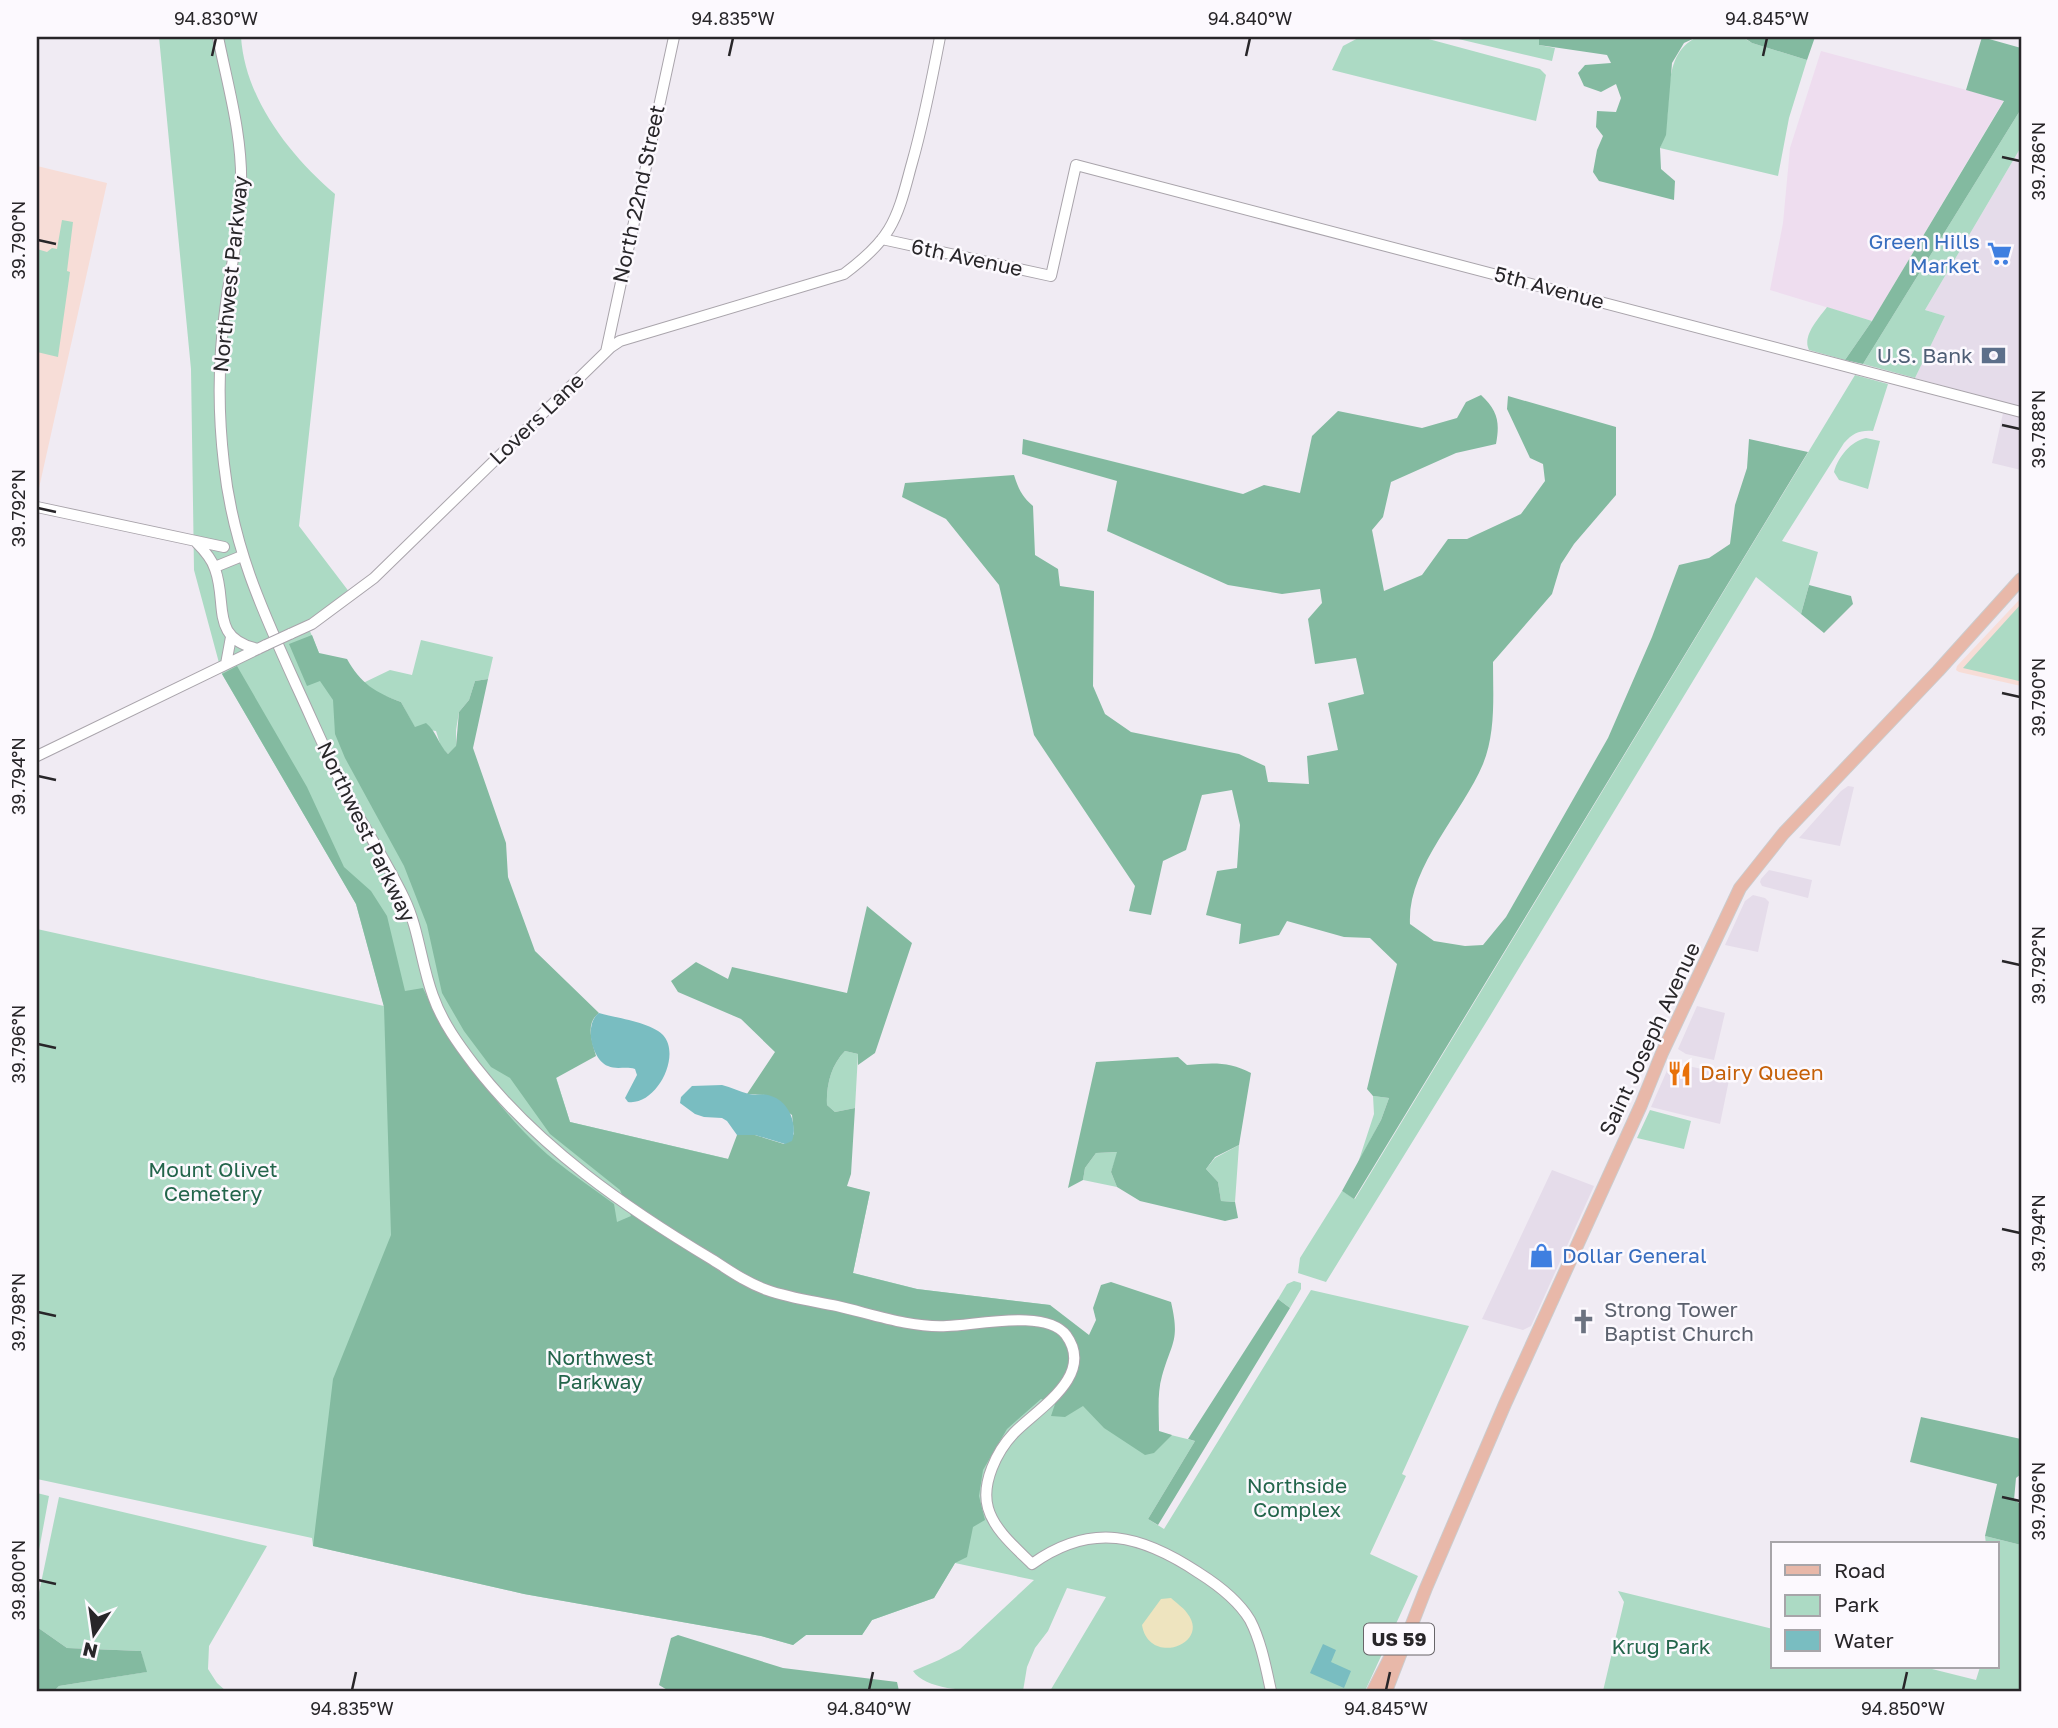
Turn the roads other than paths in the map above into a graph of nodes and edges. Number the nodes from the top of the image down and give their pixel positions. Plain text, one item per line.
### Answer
1 (218, 37) edge
2 (674, 37) edge
3 (940, 37) edge
4 (882, 239) junction
5 (1051, 276) joint
6 (606, 352) junction
7 (2021, 412) edge
8 (37, 507) edge
9 (196, 542) junction
10 (238, 544) junction
11 (225, 547) junction
12 (242, 556) junction
13 (213, 563) junction
14 (2021, 579) edge
15 (232, 637) junction
16 (262, 647) junction
17 (226, 664) junction
18 (37, 756) edge
19 (1426, 1588) junction
20 (1271, 1691) edge
21 (1373, 1691) edge
22 (1386, 1691) edge

1 - 10 street, Northwest Parkway
2 - 6 street, North 22nd Street
3 - 4 street, Lovers Lane
4 - 5 street, 6th Avenue
4 - 6 street, Lovers Lane
5 - 7 street, 5th Avenue
6 - 16 street, Lovers Lane, bridge
8 - 9 street
9 - 11 street
9 - 13 street
10 - 11 street
10 - 12 street, Northwest Parkway
11 - 13 street
12 - 13 street
12 - 20 street, Northwest Parkway
13 - 15 street
14 - 19 main road, Saint Joseph Avenue / US 59
15 - 16 street
15 - 17 street
16 - 17 street, Lovers Lane
17 - 18 street, Lovers Lane
19 - 21 main road, Saint Joseph Avenue / US 59
19 - 22 main road, Saint Joseph Avenue / US 59

